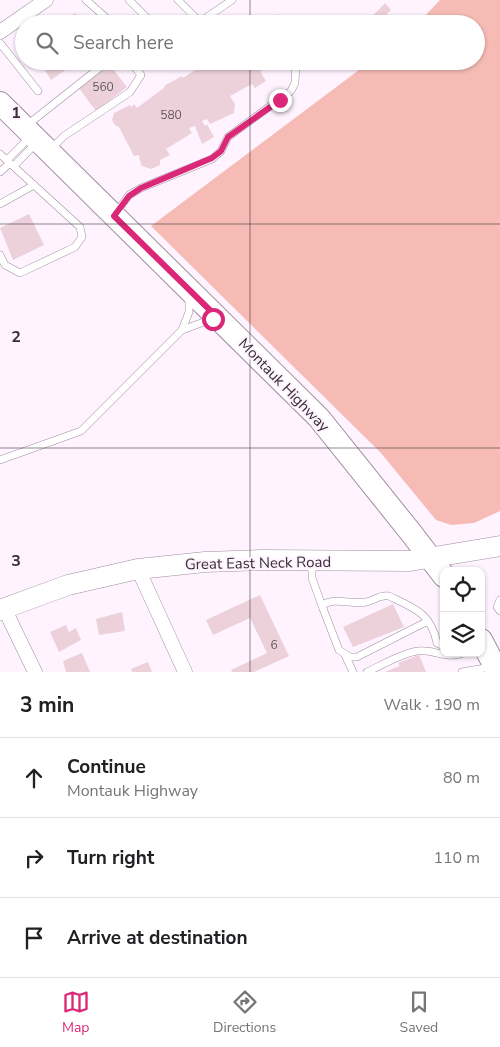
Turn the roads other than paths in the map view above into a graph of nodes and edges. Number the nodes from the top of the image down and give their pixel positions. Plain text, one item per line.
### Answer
1 (46, 0) edge
2 (86, 0) edge
3 (129, 0) edge
4 (178, 0) edge
5 (232, 0) edge
6 (24, 15) edge
7 (103, 15) edge
8 (143, 15) edge
9 (191, 15) edge
10 (210, 15) edge
11 (15, 22) edge
12 (0, 32) edge
13 (0, 43) edge
14 (15, 62) edge
15 (21, 70) edge
16 (100, 70) edge
17 (137, 70) edge
18 (296, 70) edge
19 (38, 91) dead end
20 (0, 103) edge
21 (36, 138) junction
22 (0, 154) edge
23 (10, 163) junction
24 (0, 172) edge
25 (34, 185) junction
26 (0, 204) edge
27 (114, 216) junction
28 (0, 255) edge
29 (187, 288) junction
30 (219, 319) junction
31 (182, 330) junction
32 (0, 460) edge
33 (500, 546) edge
34 (431, 558) junction
35 (312, 561) junction
36 (138, 569) junction
37 (440, 570) edge
38 (500, 600) edge
39 (2, 606) edge
40 (322, 606) junction
41 (500, 611) edge
42 (428, 621) junction
43 (440, 646) edge
44 (440, 651) edge
45 (489, 654) edge
46 (345, 655) junction
47 (35, 672) edge
48 (185, 672) edge
49 (353, 672) edge
50 (367, 672) edge
51 (462, 672) edge

1 - 6 street
2 - 7 lane
3 - 8 lane
4 - 9 lane
5 - 10 lane
11 - 12 street
13 - 14 lane
15 - 19 lane
16 - 21 lane
17 - 21 lane
18 - 27 lane
20 - 21 main road, Montauk Highway
21 - 23 lane
21 - 27 main road, Montauk Highway
22 - 23 lane
23 - 24 lane
23 - 25 lane
25 - 26 lane
25 - 28 lane
27 - 29 main road, Montauk Highway
29 - 30 main road, Montauk Highway
29 - 31 lane
30 - 31 lane
30 - 34 main road, Montauk Highway
31 - 32 lane
33 - 34 main road, Great East Neck Road
34 - 35 main road, Great East Neck Road
34 - 37 main road, Montauk Highway
35 - 36 main road, Great East Neck Road
35 - 40 lane
36 - 39 main road, Great East Neck Road
36 - 48 street
38 - 41 lane
39 - 47 street
40 - 42 lane
40 - 46 lane
42 - 43 lane
42 - 46 lane
44 - 50 lane
45 - 51 lane
46 - 49 lane

